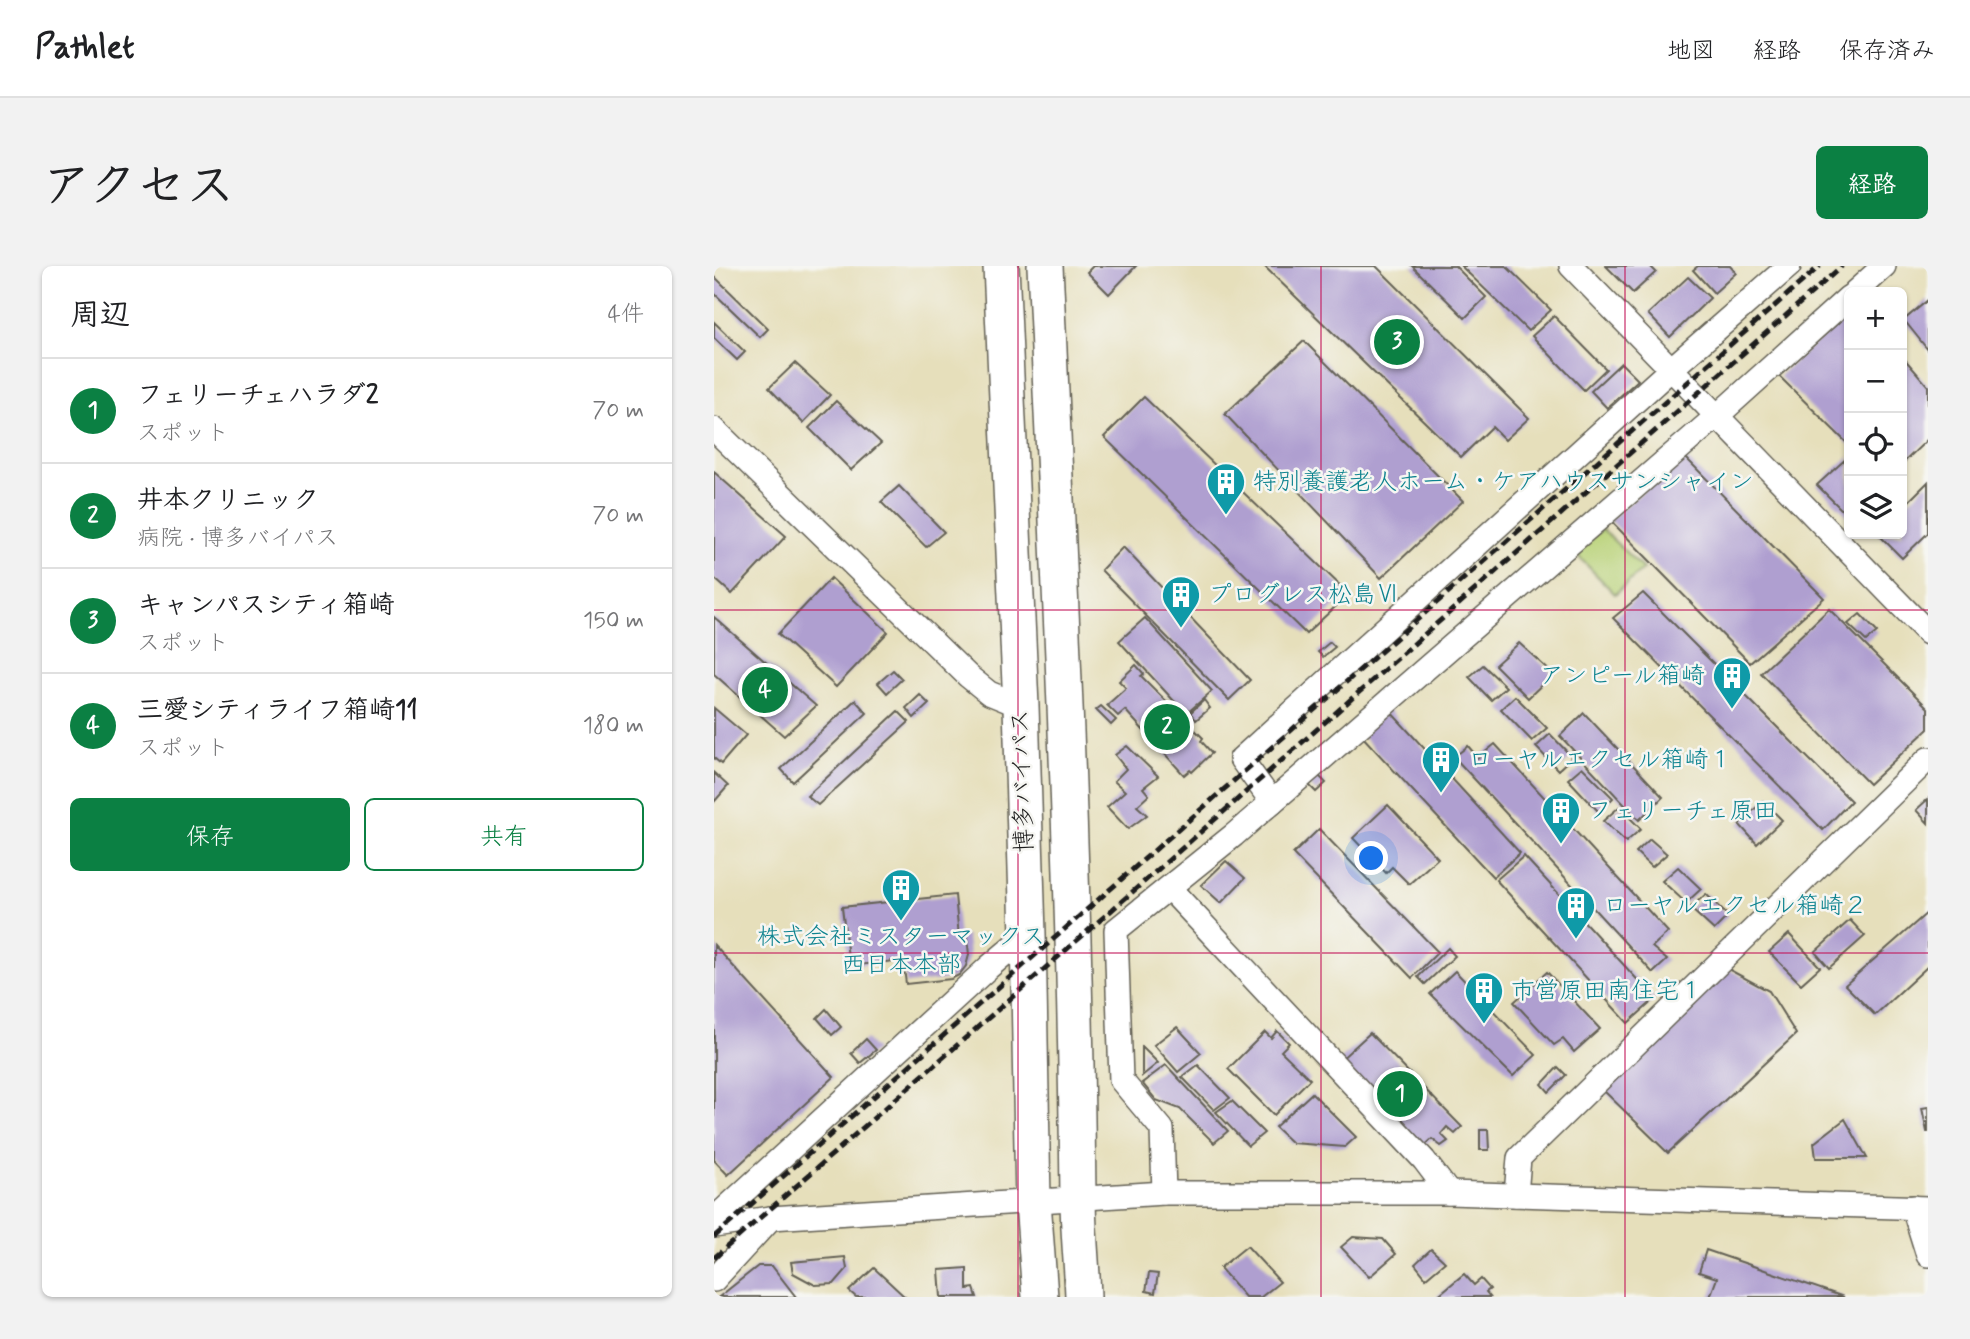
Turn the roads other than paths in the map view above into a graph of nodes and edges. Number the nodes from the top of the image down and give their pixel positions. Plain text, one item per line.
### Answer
1 (1001, 266) edge
2 (1045, 266) edge
3 (1570, 266) edge
4 (1789, 266) edge
5 (1884, 266) edge
6 (1861, 287) edge
7 (1844, 302) edge
8 (1671, 369) junction
9 (1717, 416) junction
10 (714, 429) edge
11 (1928, 633) edge
12 (1021, 706) junction
13 (1928, 760) edge
14 (1272, 802) junction
15 (1169, 888) junction
16 (1028, 934) junction
17 (1164, 1192) junction
18 (1449, 1193) junction
19 (1516, 1195) junction
20 (1078, 1199) junction
21 (1033, 1201) junction
22 (1920, 1208) edge
23 (771, 1218) junction
24 (714, 1219) edge
25 (714, 1226) edge
26 (1928, 1255) edge
27 (714, 1280) edge
28 (1040, 1297) edge
29 (1083, 1297) edge

1 - 12 highway, 博多バイパス
2 - 20 highway, 博多バイパス
3 - 8 street
4 - 8 street
5 - 6 street
7 - 9 street
8 - 9 street
8 - 14 street
9 - 11 street
9 - 14 street
10 - 12 street
12 - 16 highway, 博多バイパス
13 - 19 street
14 - 15 street
15 - 17 street
15 - 18 street
16 - 21 highway, 博多バイパス
16 - 24 street
17 - 18 street
17 - 20 street
18 - 19 street
19 - 22 street
20 - 21 street
20 - 29 highway, 博多バイパス
21 - 23 street
21 - 28 highway, 博多バイパス
22 - 26 street
23 - 25 street
23 - 27 street

